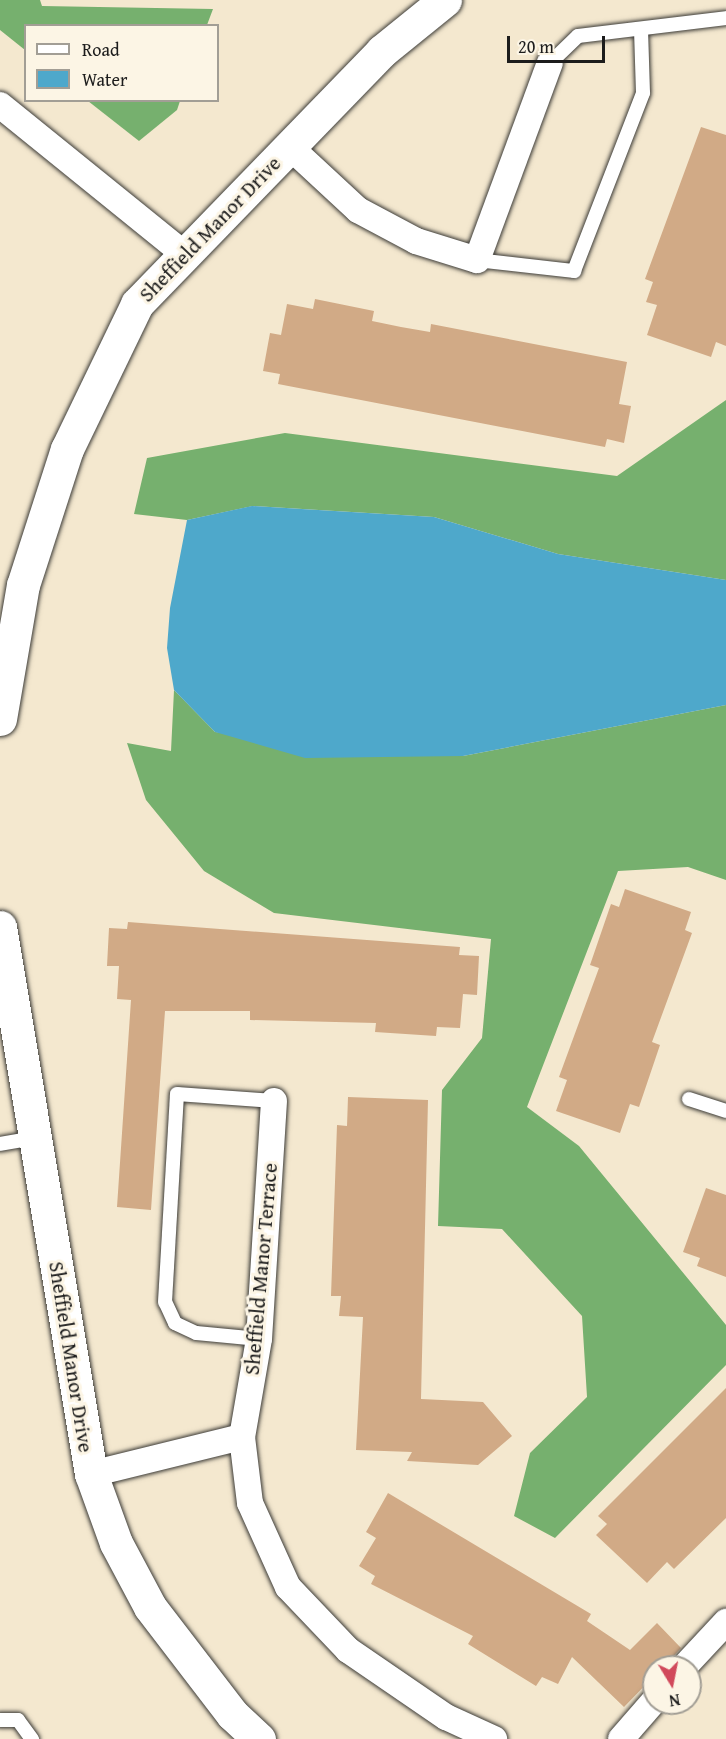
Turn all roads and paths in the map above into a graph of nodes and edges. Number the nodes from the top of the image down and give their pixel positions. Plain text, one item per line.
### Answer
1 (445, 0) edge
2 (726, 18) edge
3 (641, 29) junction
4 (550, 63) joint
5 (0, 105) edge
6 (290, 147) junction
7 (184, 255) junction
8 (477, 260) junction
9 (0, 719) edge
10 (0, 927) edge
11 (689, 1099) dead end
12 (274, 1101) joint
13 (726, 1111) edge
14 (35, 1138) junction
15 (0, 1144) edge
16 (259, 1339) junction
17 (242, 1437) junction
18 (90, 1474) junction
19 (722, 1633) edge
20 (697, 1655) edge
21 (642, 1715) edge
22 (0, 1720) edge
23 (32, 1739) edge
24 (259, 1739) edge
25 (494, 1739) edge
26 (621, 1739) edge

1 - 6 street, Sheffield Manor Drive
2 - 3 lane
3 - 4 lane
3 - 8 lane
4 - 8 street
5 - 7 street
6 - 7 street, Sheffield Manor Drive
6 - 8 street
7 - 9 street, Sheffield Manor Drive
10 - 14 street, Sheffield Manor Drive
11 - 13 lane
12 - 16 street, Sheffield Manor Terrace
12 - 16 lane
14 - 15 lane
14 - 18 street, Sheffield Manor Drive
16 - 17 street, Sheffield Manor Terrace
17 - 18 street
17 - 25 street, Sheffield Manor Terrace
18 - 24 street, Sheffield Manor Drive
19 - 20 street
21 - 26 street
22 - 23 lane

